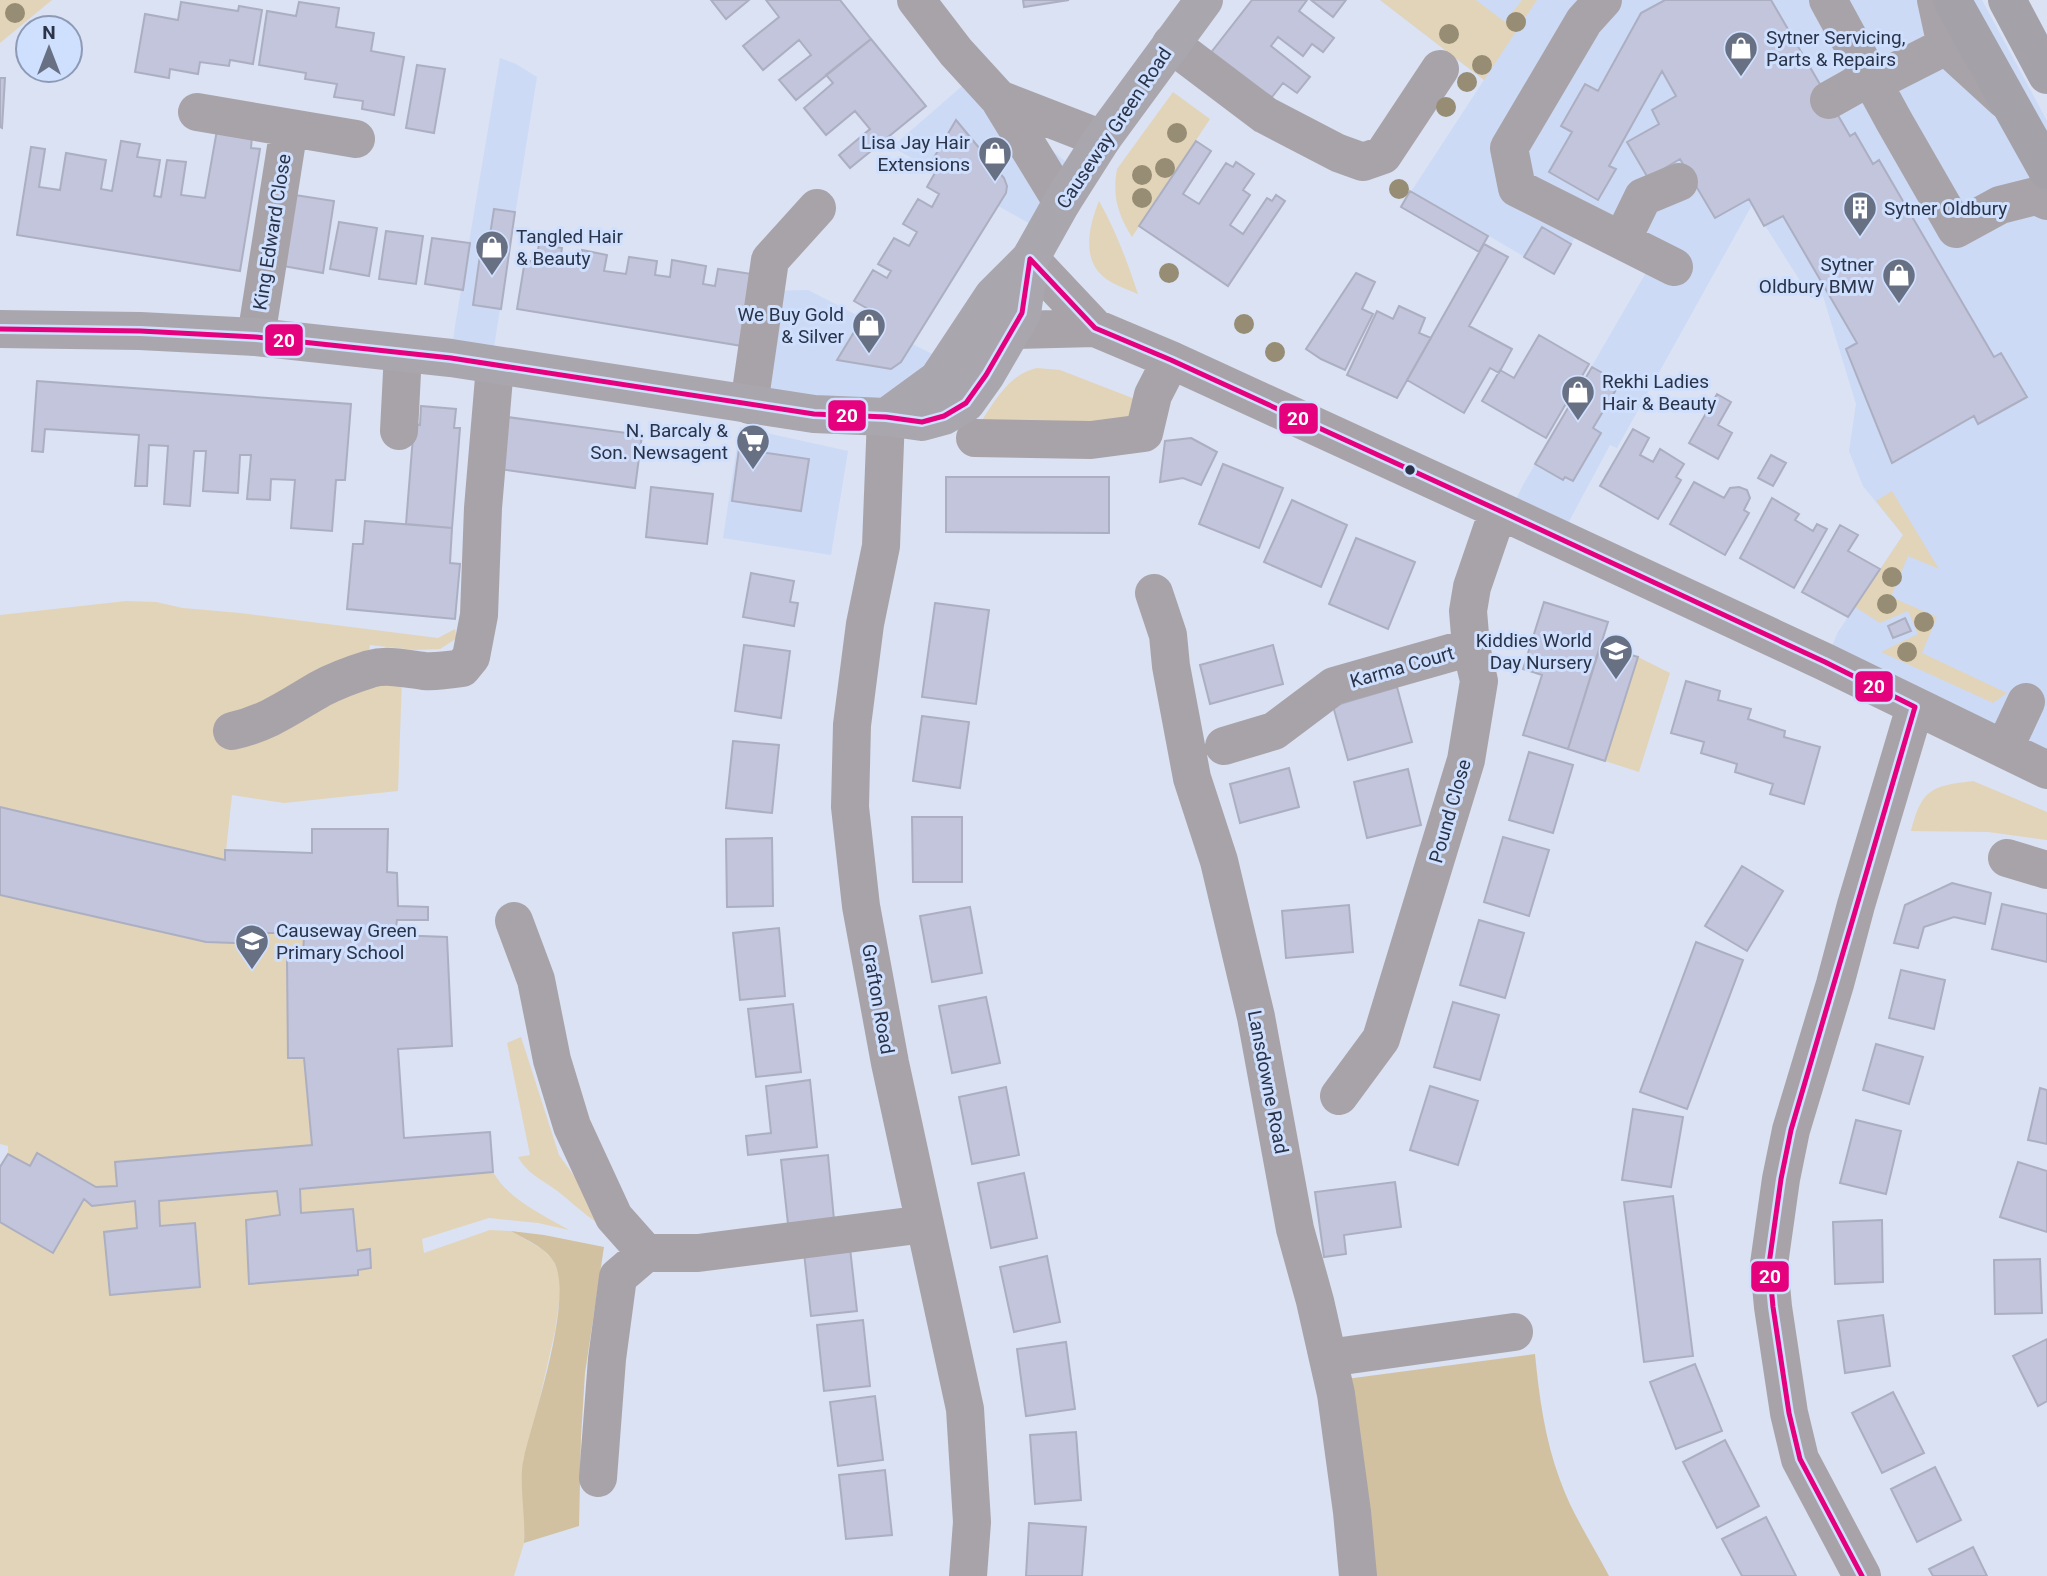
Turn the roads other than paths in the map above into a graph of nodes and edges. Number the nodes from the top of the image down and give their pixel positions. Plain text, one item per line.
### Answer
1 (916, 0) edge
2 (1204, 0) edge
3 (1603, 0) edge
4 (1828, 0) edge
5 (1936, 0) edge
6 (1952, 0) edge
7 (2007, 0) edge
8 (1171, 44) junction
9 (1946, 46) junction
10 (1440, 69) dead end
11 (2047, 75) edge
12 (1875, 87) junction
13 (999, 99) junction
14 (2011, 106) junction
15 (1836, 111) dead end
16 (197, 112) dead end
17 (289, 128) junction
18 (356, 138) dead end
19 (1102, 138) junction
20 (2047, 170) edge
21 (1679, 182) dead end
22 (2047, 201) edge
23 (1062, 202) junction
24 (817, 208) dead end
25 (1622, 240) junction
26 (1674, 267) dead end
27 (1018, 295) junction
28 (1077, 328) junction
29 (0, 329) edge
30 (256, 337) junction
31 (402, 353) junction
32 (1171, 360) junction
33 (495, 366) junction
34 (749, 405) junction
35 (886, 417) junction
36 (399, 431) dead end
37 (975, 439) dead end
38 (1498, 511) junction
39 (1154, 593) dead end
40 (1471, 647) junction
41 (2026, 702) dead end
42 (1915, 708) junction
43 (232, 731) dead end
44 (1224, 746) dead end
45 (2004, 749) junction
46 (2047, 770) edge
47 (2007, 858) dead end
48 (2047, 870) edge
49 (514, 921) dead end
50 (1339, 1096) dead end
51 (925, 1224) junction
52 (646, 1253) junction
53 (1514, 1332) dead end
54 (1328, 1358) junction
55 (598, 1478) dead end
56 (968, 1576) edge
57 (1358, 1576) edge
58 (1862, 1576) edge

1 - 13 street
2 - 8 main road, Causeway Green Road
3 - 25 street
4 - 12 street
5 - 9 street
6 - 14 highway
7 - 11 highway
8 - 10 street
8 - 19 main road, Causeway Green Road
9 - 12 street
9 - 14 street
12 - 15 street
12 - 22 street
13 - 19 street
13 - 23 street
14 - 20 highway
16 - 17 street, King Edward Close
17 - 18 street, King Edward Close
17 - 30 street, King Edward Close
19 - 23 main road, Causeway Green Road
21 - 25 street
23 - 27 main road, Causeway Green Road
24 - 34 street
25 - 26 street
27 - 28 street
27 - 28 street
27 - 35 main road, Causeway Green Road
28 - 32 street
29 - 30 main road
30 - 31 main road
31 - 33 main road
31 - 36 street
32 - 37 street
32 - 38 street
33 - 34 main road
33 - 43 street
34 - 35 main road
35 - 51 street, Grafton Road
38 - 40 street, Pound Close
38 - 42 street
39 - 54 street, Lansdowne Road
40 - 44 street, Karma Court
40 - 50 street, Pound Close
41 - 45 street
42 - 45 street
42 - 58 street
45 - 46 street
47 - 48 street
49 - 52 street
51 - 52 street
51 - 56 street, Grafton Road
52 - 55 street
53 - 54 street
54 - 57 street, Lansdowne Road

